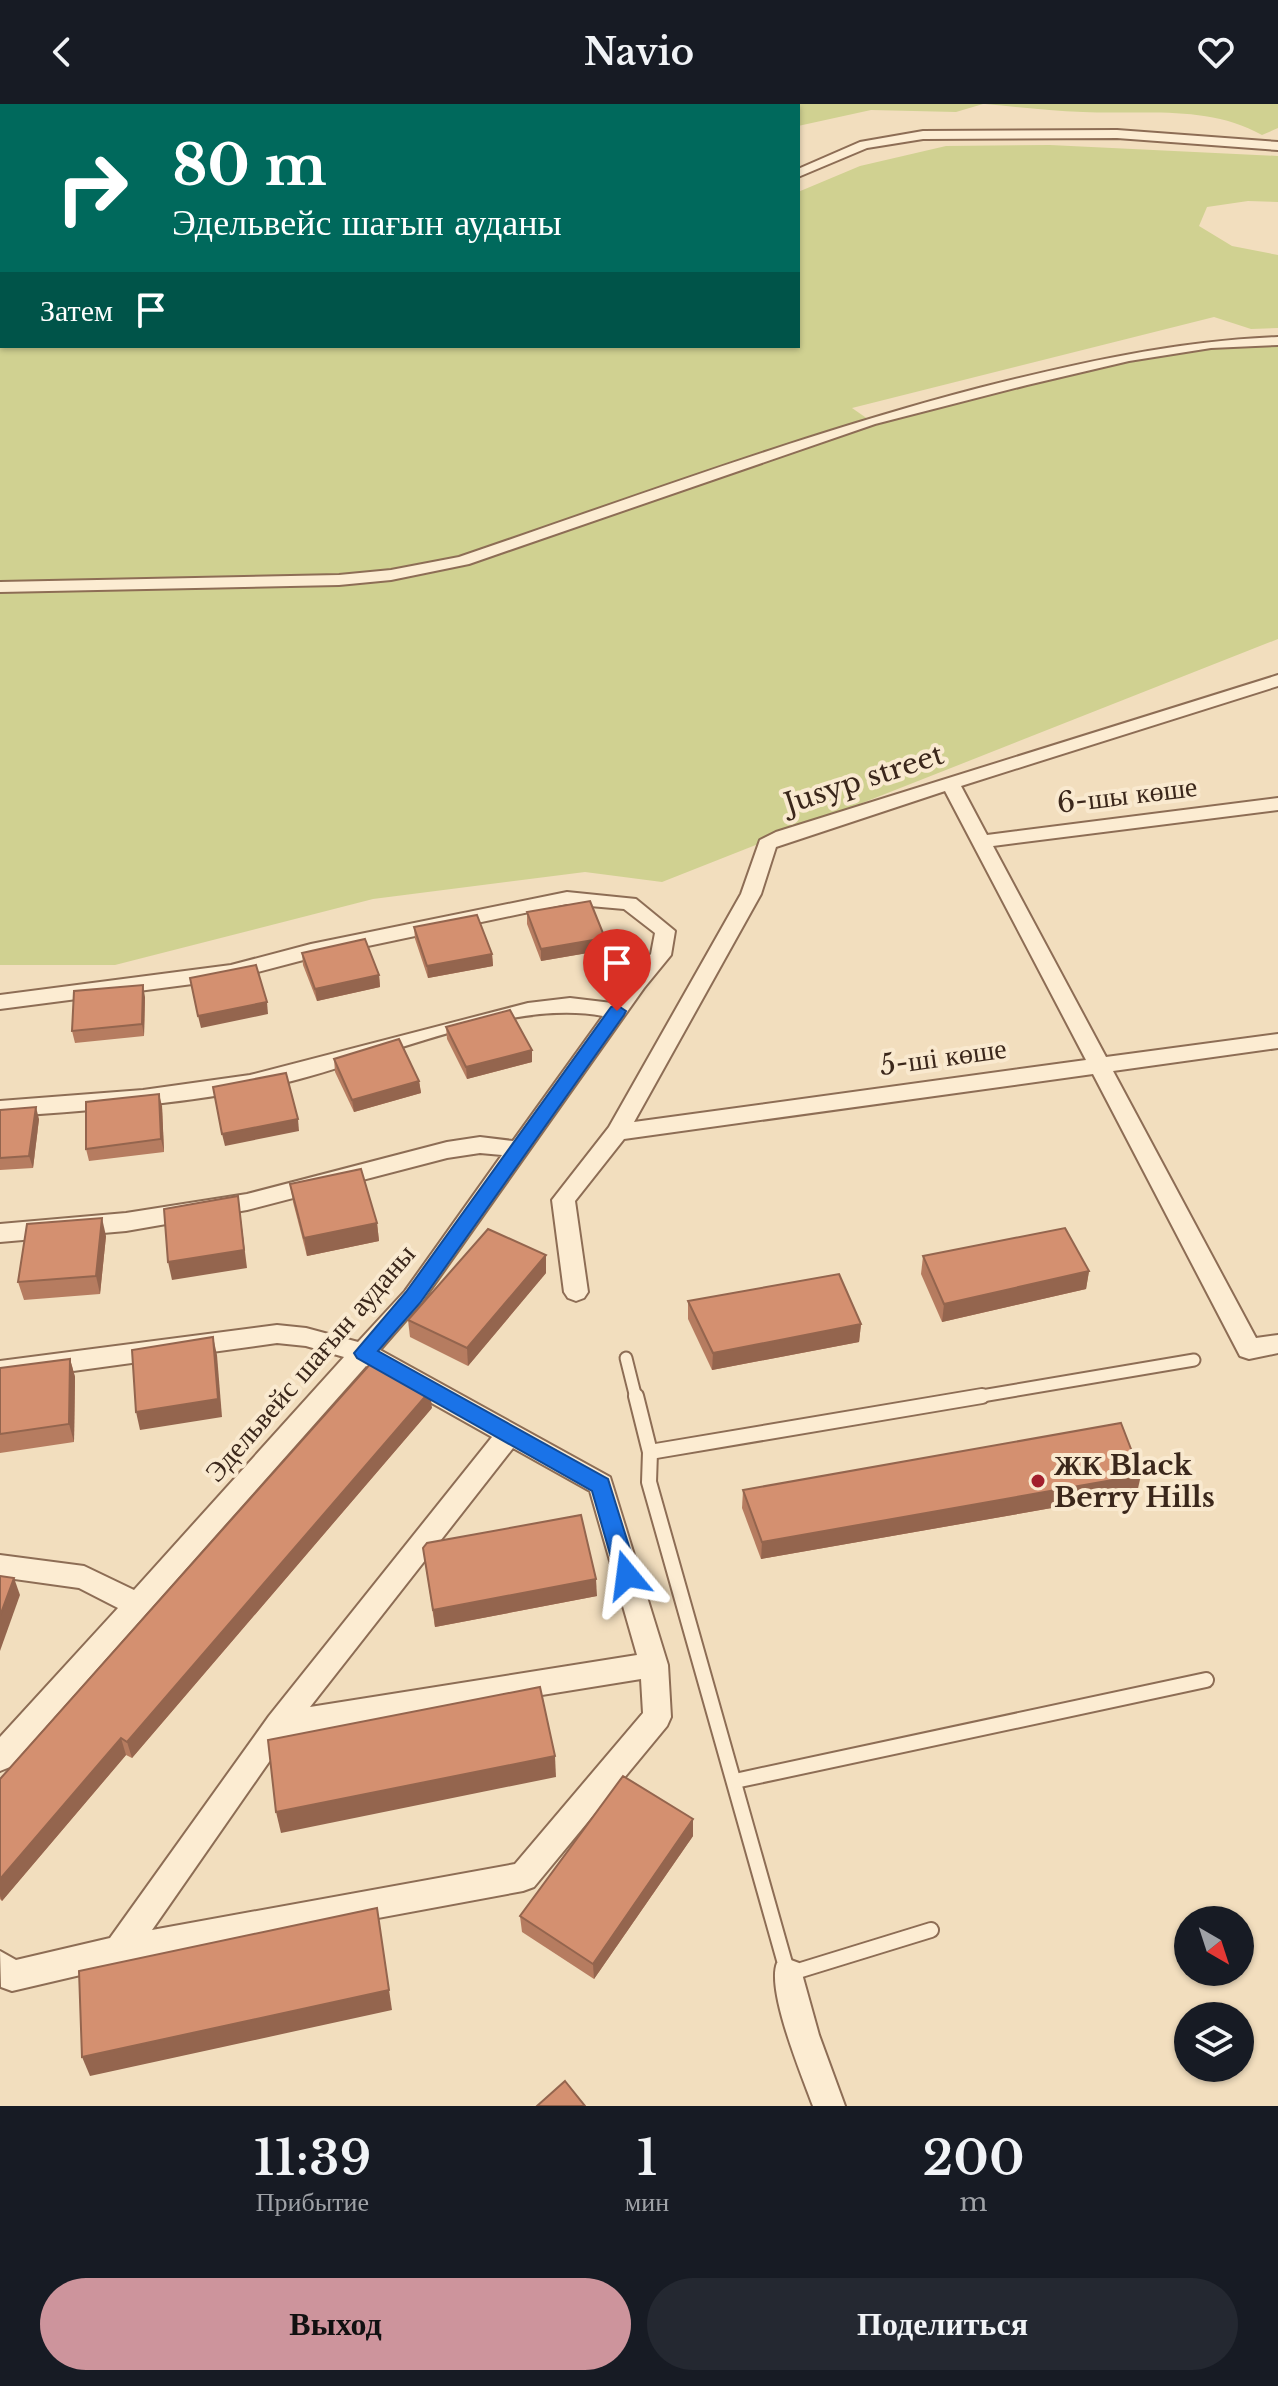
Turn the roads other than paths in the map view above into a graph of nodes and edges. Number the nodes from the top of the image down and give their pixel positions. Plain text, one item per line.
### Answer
1 (1278, 146) edge
2 (800, 172) edge
3 (1278, 341) edge
4 (0, 587) edge
5 (1278, 680) edge
6 (950, 783) junction
7 (1278, 804) edge
8 (983, 841) junction
9 (0, 1002) edge
10 (617, 1011) junction
11 (1278, 1041) edge
12 (1100, 1067) junction
13 (0, 1109) edge
14 (617, 1132) junction
15 (517, 1149) junction
16 (0, 1233) edge
17 (576, 1292) dead end
18 (1278, 1344) edge
19 (364, 1353) junction
20 (626, 1358) dead end
21 (1194, 1360) dead end
22 (0, 1371) edge
23 (510, 1433) junction
24 (650, 1452) junction
25 (0, 1566) edge
26 (138, 1605) junction
27 (654, 1665) junction
28 (1206, 1680) dead end
29 (279, 1725) junction
30 (0, 1758) edge
31 (735, 1781) junction
32 (931, 1930) dead end
33 (119, 1951) junction
34 (0, 1966) edge
35 (788, 1974) junction
36 (829, 2106) edge

1 - 2 street
3 - 4 street
5 - 6 street, Jusyp street
6 - 8 street
6 - 14 street, Jusyp street
7 - 8 street, 6-шы көше
8 - 12 street
9 - 10 street, Эдельвейс шағын ауданы
10 - 13 street
10 - 15 street, Эдельвейс шағын ауданы
11 - 12 street, 5-ші көше
12 - 14 street, 5-ші көше
12 - 18 street
14 - 17 street, Jusyp street
15 - 16 street
15 - 19 street, Эдельвейс шағын ауданы
19 - 22 street
19 - 23 street
19 - 26 street, Эдельвейс шағын ауданы
20 - 24 lane
21 - 24 lane
23 - 27 street
23 - 29 street
24 - 31 lane
25 - 26 street
26 - 30 street, Эдельвейс шағын ауданы
27 - 29 street
27 - 33 street
28 - 31 lane
29 - 33 street
31 - 35 lane
32 - 35 lane
33 - 34 street
35 - 36 street

